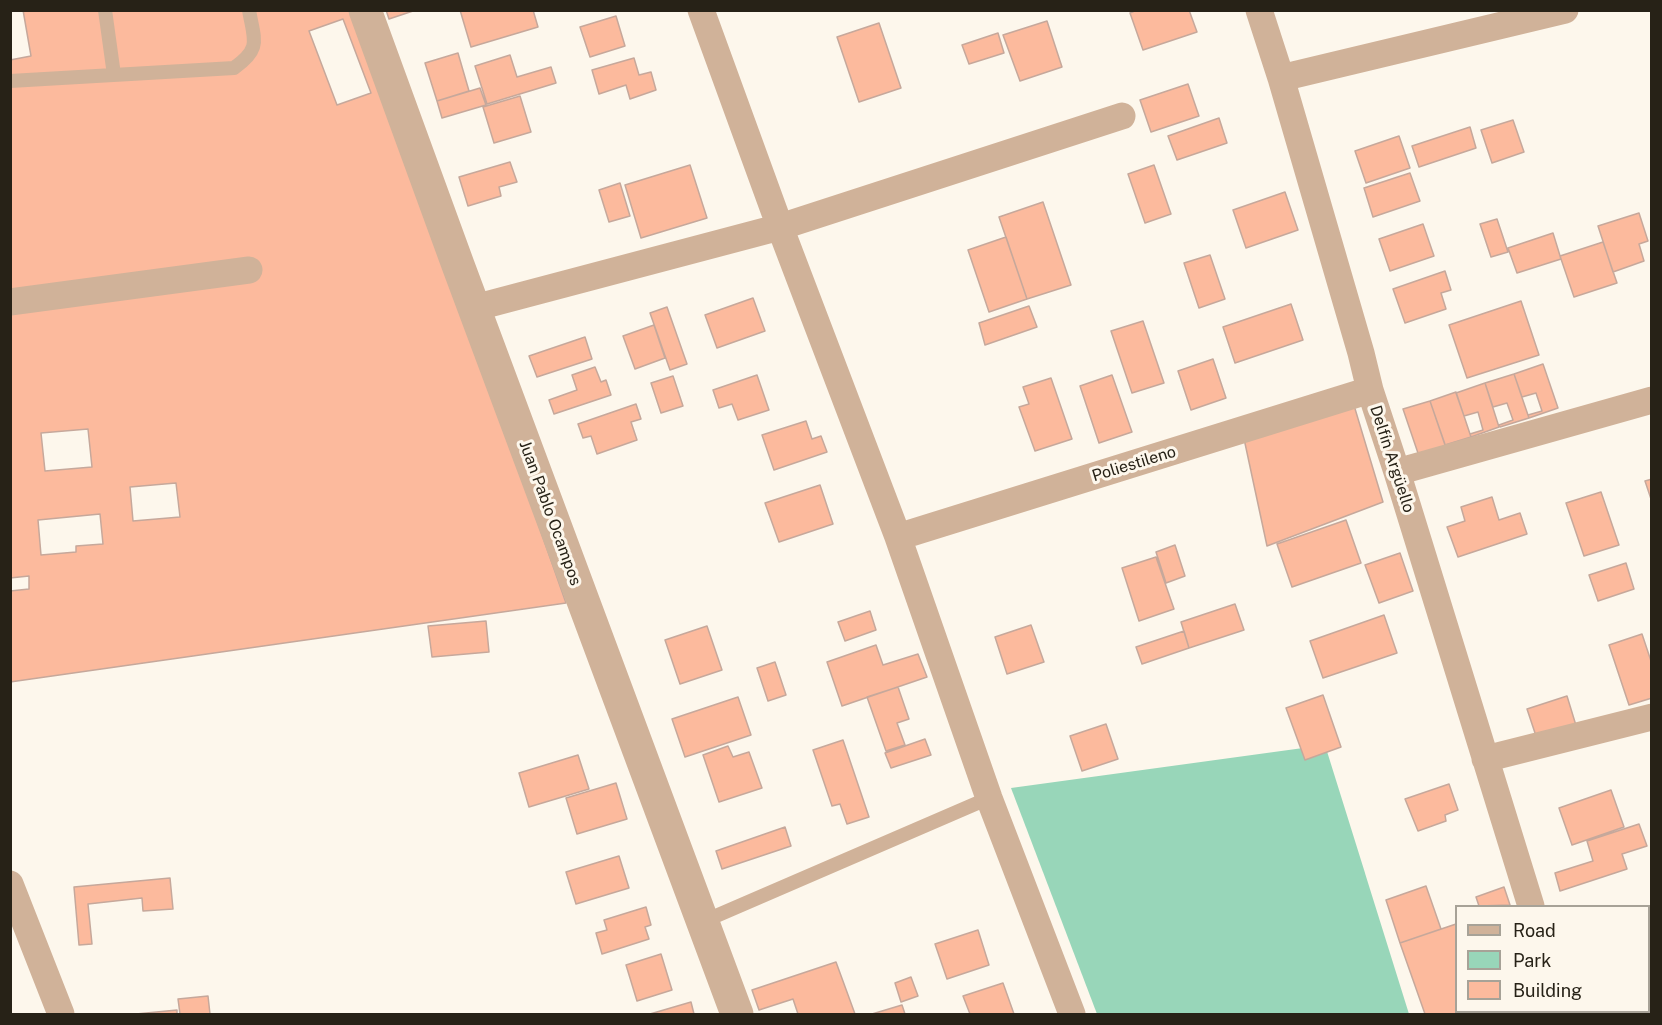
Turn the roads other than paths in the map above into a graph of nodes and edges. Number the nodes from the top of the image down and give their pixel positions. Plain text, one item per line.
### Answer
1 (105, 10) edge
2 (249, 10) edge
3 (365, 10) edge
4 (701, 10) edge
5 (1259, 10) edge
6 (1565, 10) edge
7 (114, 75) junction
8 (1281, 78) junction
9 (10, 81) edge
10 (1122, 116) dead end
11 (780, 227) junction
12 (249, 270) dead end
13 (10, 302) edge
14 (474, 308) junction
15 (1370, 390) junction
16 (1652, 400) edge
17 (1397, 472) junction
18 (898, 537) junction
19 (1652, 717) edge
20 (1485, 759) junction
21 (989, 798) junction
22 (10, 884) edge
23 (1531, 905) edge
24 (702, 922) junction
25 (61, 1014) edge
26 (737, 1014) edge
27 (1072, 1014) edge

1 - 7 lane
2 - 7 lane
3 - 14 street, Juan Pablo Ocampos
4 - 11 street
5 - 8 street, Delfín Argüello
6 - 8 street
7 - 9 lane
8 - 15 street, Delfín Argüello
10 - 11 street
11 - 14 street
11 - 18 street
12 - 13 street
14 - 24 street, Juan Pablo Ocampos
15 - 17 street, Delfín Argüello
15 - 18 street, Poliestileno
16 - 17 street
17 - 20 street, Delfín Argüello
18 - 21 street
19 - 20 street
20 - 23 street, Delfín Argüello
21 - 24 lane
21 - 27 street
22 - 25 street
24 - 26 street, Juan Pablo Ocampos

